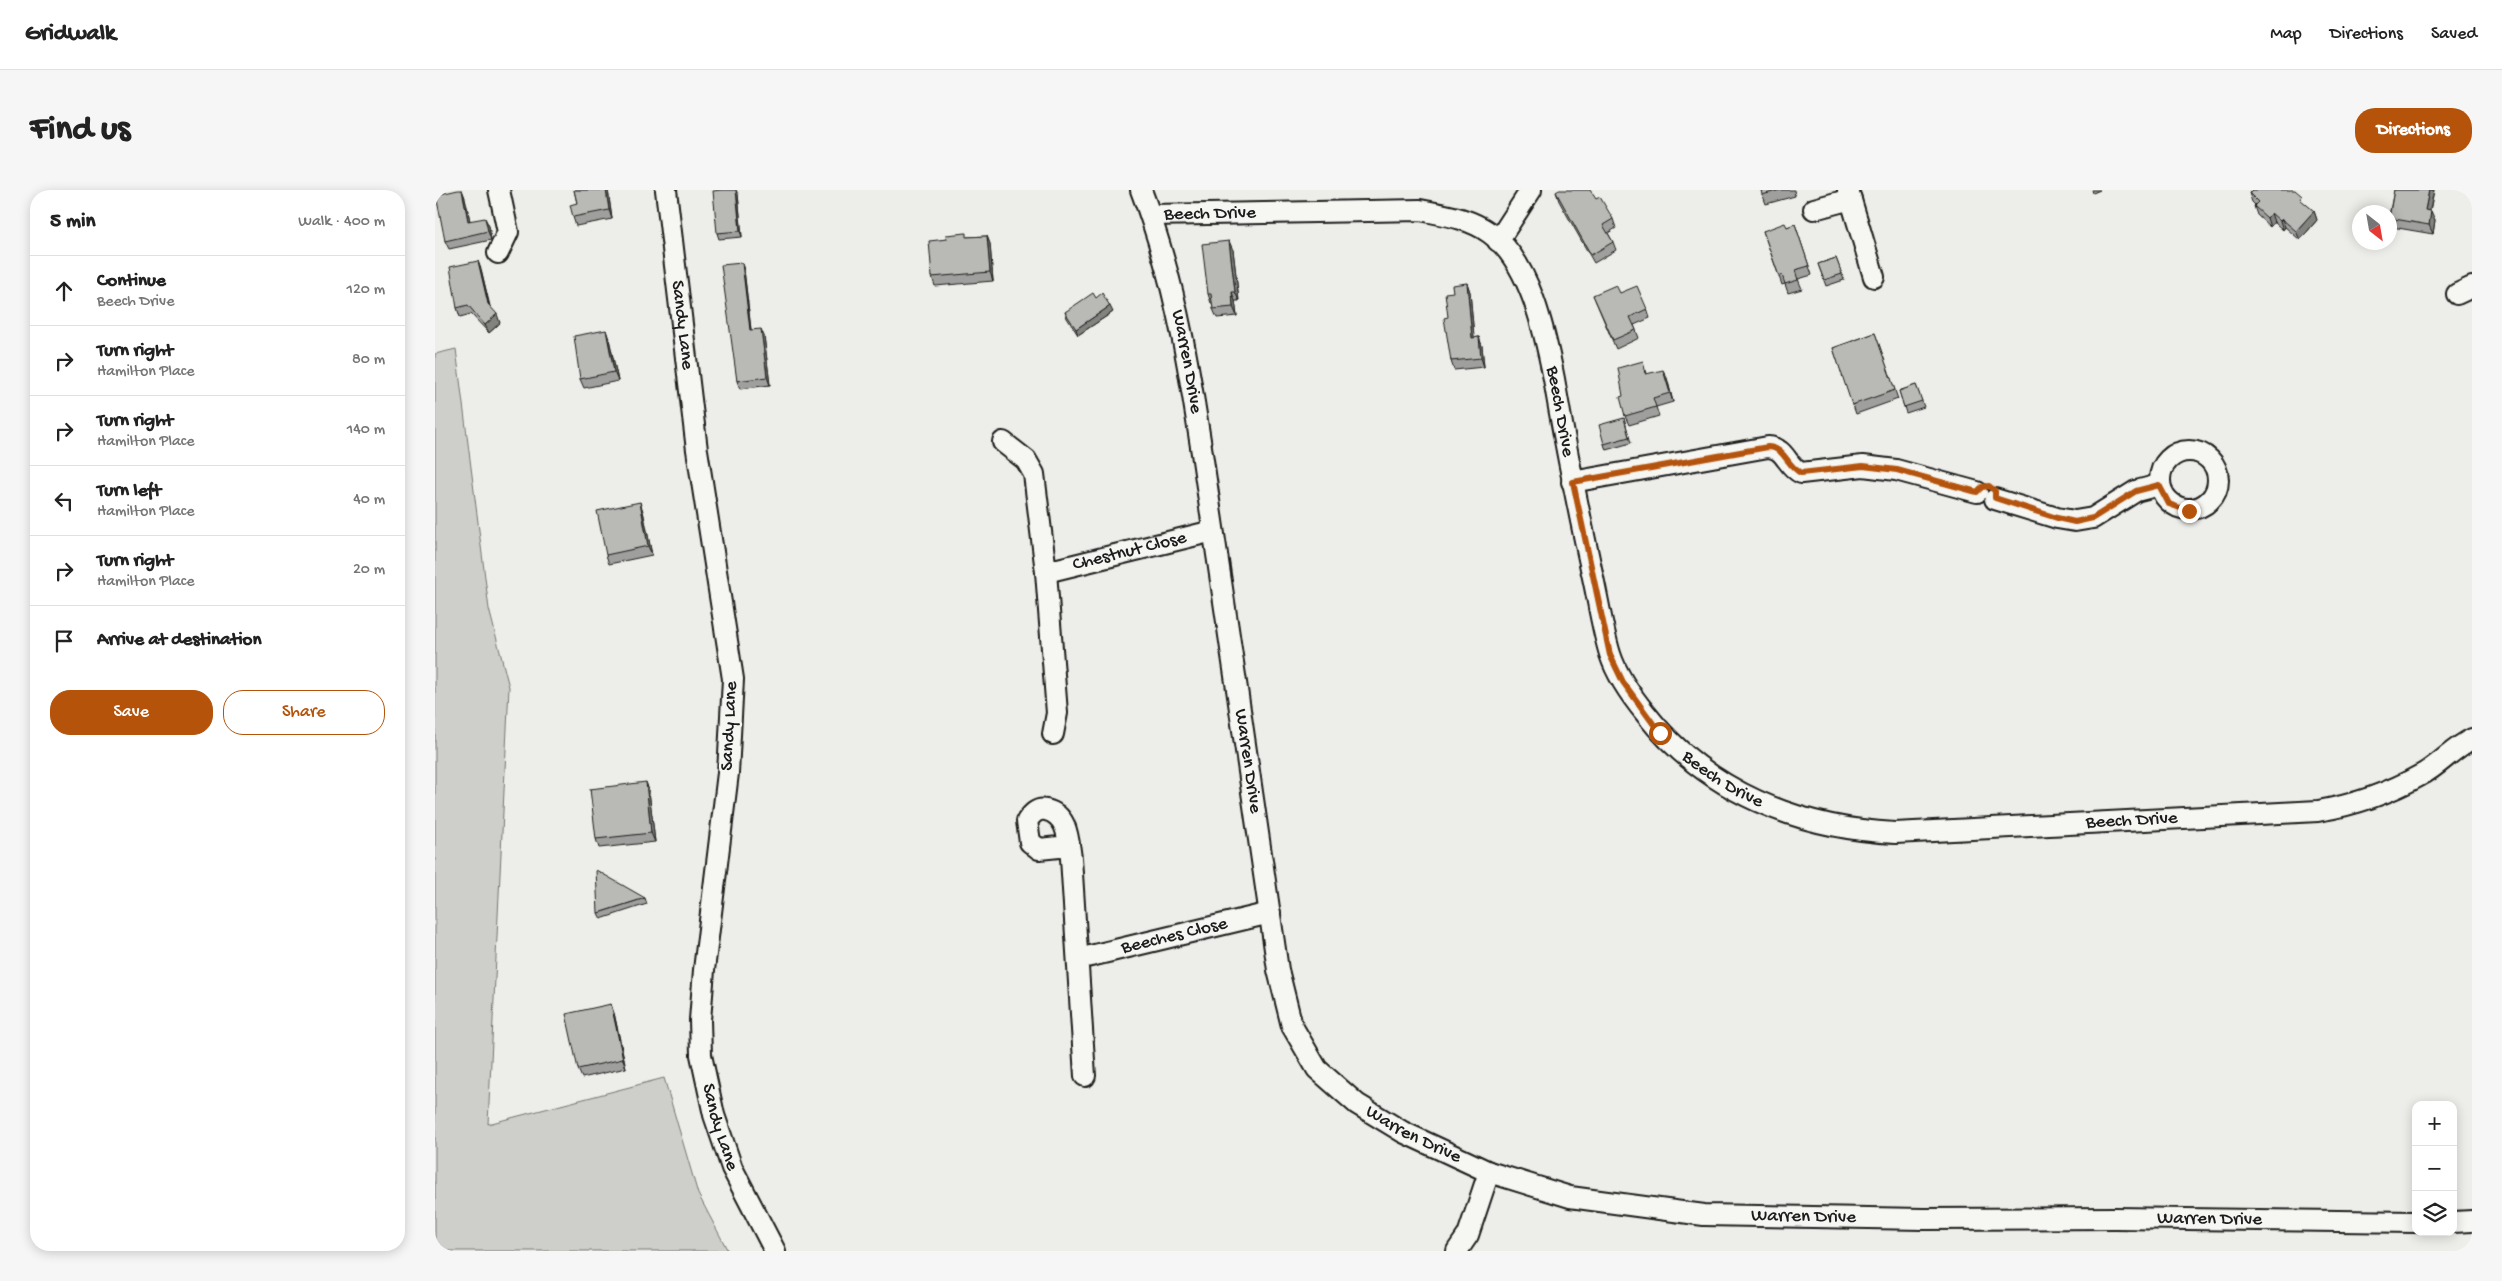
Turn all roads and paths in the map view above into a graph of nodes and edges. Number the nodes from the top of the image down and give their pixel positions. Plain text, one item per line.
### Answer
1 (499, 190) edge
2 (666, 190) edge
3 (1141, 190) edge
4 (1531, 190) edge
5 (1850, 194) edge
6 (1814, 209) dead end
7 (1151, 215) junction
8 (1498, 241) junction
9 (498, 253) dead end
10 (1874, 277) dead end
11 (1003, 442) dead end
12 (1573, 482) junction
13 (2159, 485) dead end
14 (1213, 531) junction
15 (1046, 572) junction
16 (1053, 734) dead end
17 (2472, 739) edge
18 (1070, 852) dead end
19 (1270, 913) junction
20 (1078, 959) junction
21 (1085, 1076) dead end
22 (1489, 1172) junction
23 (2472, 1221) edge
24 (2412, 1222) edge
25 (2457, 1222) edge
26 (775, 1251) edge
27 (1457, 1251) edge

1 - 9 street
2 - 26 street, Sandy Lane
3 - 7 street, Warren Drive
4 - 8 street
5 - 6 street
5 - 10 street
7 - 8 street, Beech Drive
7 - 14 street, Warren Drive
8 - 12 street, Beech Drive
11 - 15 street, Chestnut Close
12 - 13 street
12 - 17 street, Beech Drive
14 - 15 street, Chestnut Close
14 - 19 street, Warren Drive
15 - 16 street, Chestnut Close
18 - 20 street
19 - 20 street, Beeches Close
19 - 22 street, Warren Drive
20 - 21 street
22 - 24 street, Warren Drive
22 - 27 street
23 - 25 street

